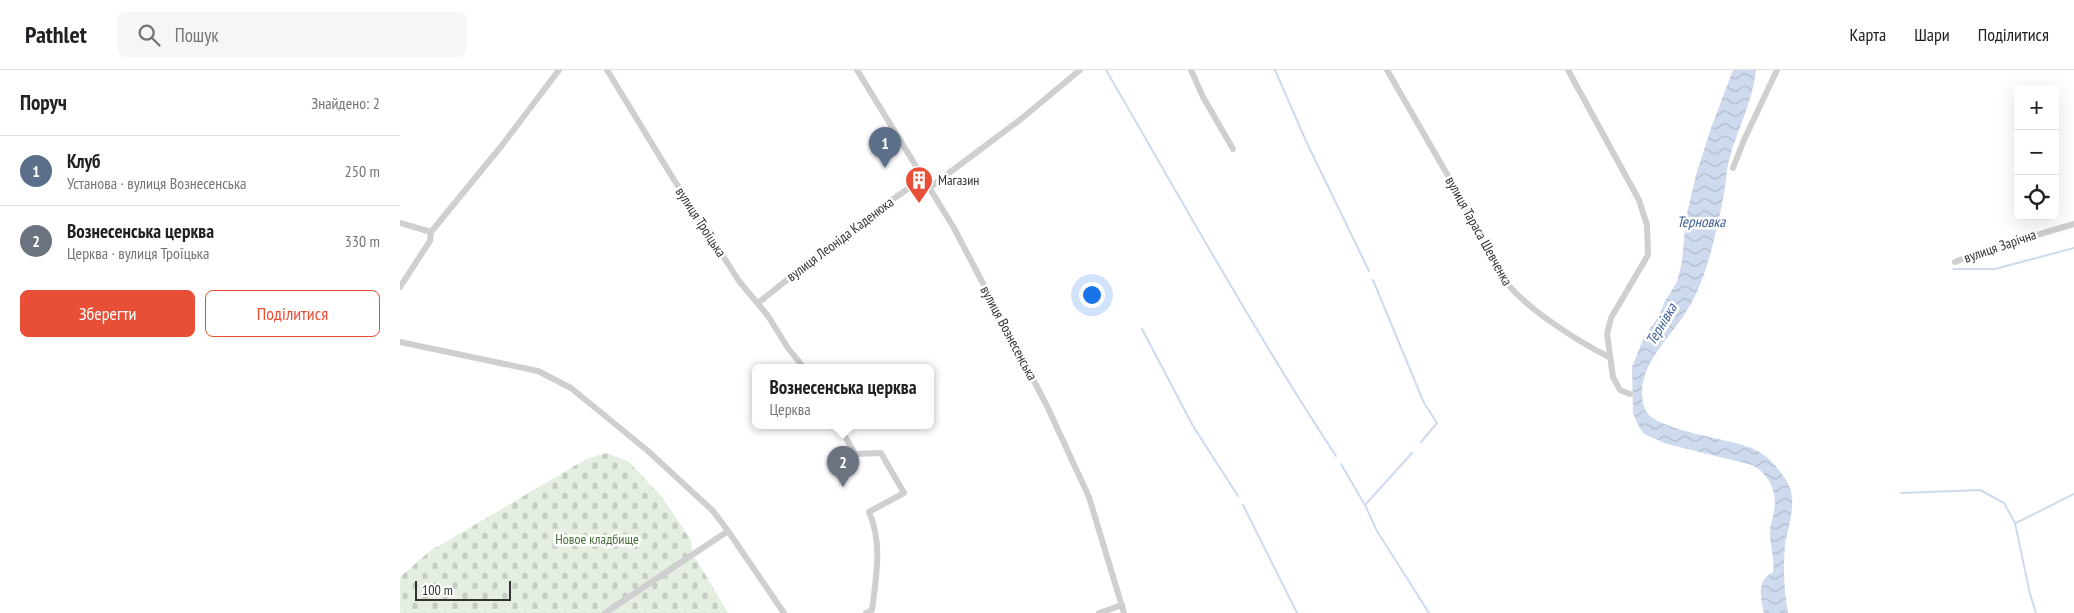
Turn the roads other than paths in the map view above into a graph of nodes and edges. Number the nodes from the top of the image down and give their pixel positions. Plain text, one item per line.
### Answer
1 (559, 70) edge
2 (607, 70) edge
3 (857, 70) edge
4 (1080, 70) edge
5 (1191, 70) edge
6 (1387, 70) edge
7 (1568, 70) edge
8 (1777, 70) edge
9 (1233, 149) dead end
10 (1733, 168) dead end
11 (922, 178) junction
12 (929, 188) junction
13 (400, 223) edge
14 (2074, 224) edge
15 (431, 232) junction
16 (1956, 262) dead end
17 (400, 287) edge
18 (758, 303) junction
19 (400, 342) edge
20 (1609, 357) junction
21 (801, 364) edge
22 (1630, 394) dead end
23 (841, 429) edge
24 (728, 530) junction
25 (1122, 605) junction
26 (605, 613) edge
27 (784, 613) edge
28 (866, 613) edge
29 (1099, 613) edge
30 (1124, 613) edge

1 - 15 street
2 - 18 street, вулиця Троїцька
3 - 11 street, вулиця Вознесенська
4 - 12 street
5 - 9 street
6 - 20 street, вулиця Тараса Шевченка
7 - 20 street
8 - 10 street
11 - 12 street, вулиця Вознесенська
11 - 18 street, вулиця Леоніда Каденюка
12 - 25 street, вулиця Вознесенська
13 - 15 street
14 - 16 street, вулиця Зарічна
15 - 17 street
18 - 21 street, вулиця Троїцька
19 - 24 street
20 - 22 street
23 - 28 street
24 - 26 street
24 - 27 street
25 - 29 street
25 - 30 street, вулиця Вознесенська

